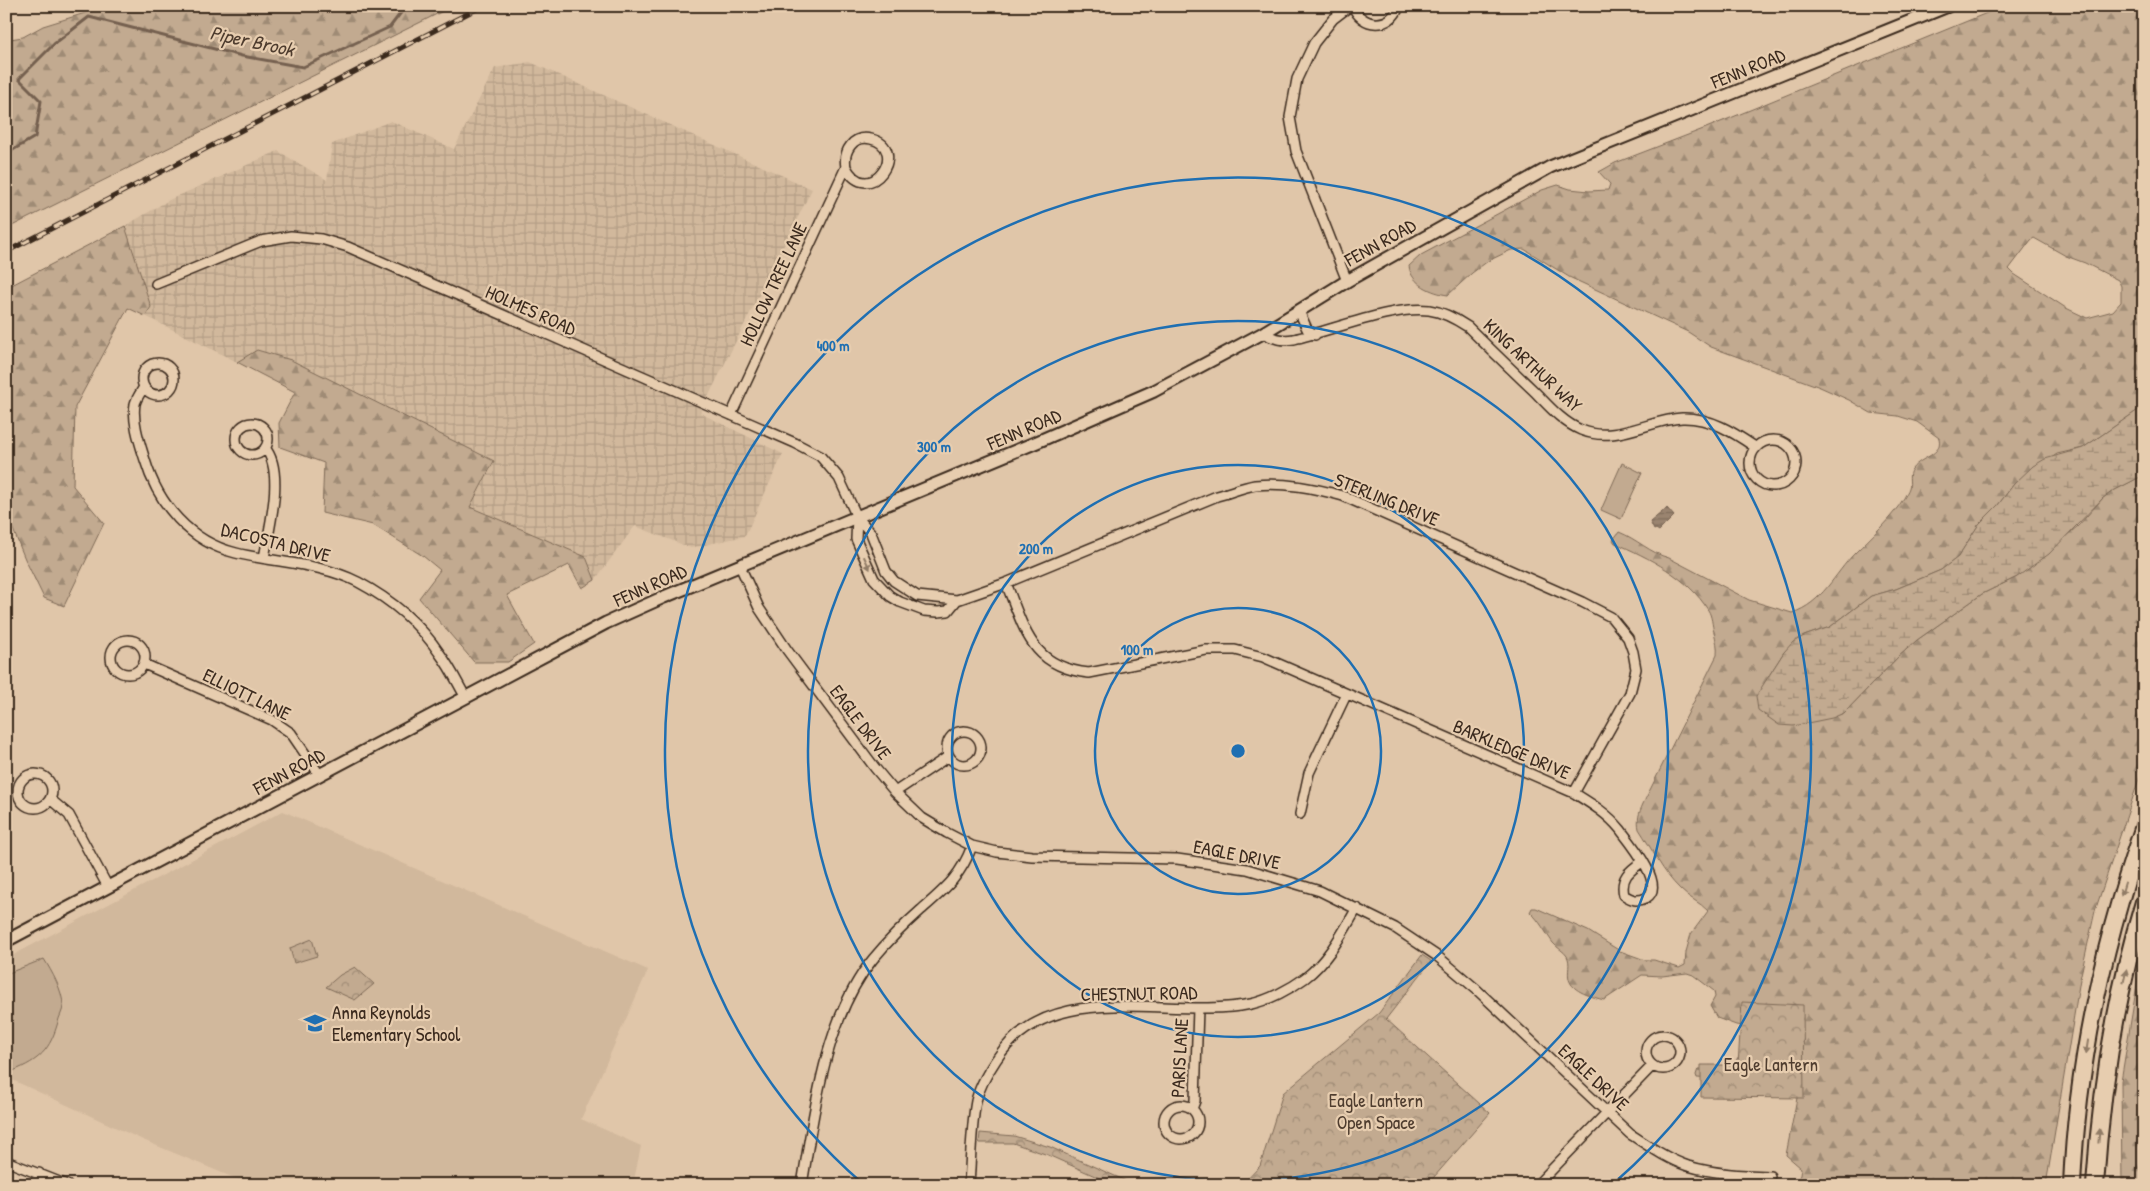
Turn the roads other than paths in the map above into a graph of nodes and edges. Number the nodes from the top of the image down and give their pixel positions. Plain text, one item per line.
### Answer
1 (1351, 6) edge
2 (1399, 6) edge
3 (1948, 6) edge
4 (846, 167) junction
5 (1347, 281) junction
6 (156, 284) dead end
7 (1299, 311) junction
8 (1263, 333) junction
9 (1315, 334) junction
10 (144, 387) dead end
11 (731, 415) junction
12 (1755, 447) junction
13 (265, 448) dead end
14 (857, 517) junction
15 (264, 558) junction
16 (740, 566) junction
17 (1006, 583) junction
18 (958, 600) junction
19 (144, 664) dead end
20 (1346, 695) junction
21 (465, 696) junction
22 (949, 756) dead end
23 (319, 774) junction
24 (895, 792) junction
25 (1574, 793) junction
26 (50, 799) dead end
27 (1300, 814) dead end
28 (2144, 826) edge
29 (972, 846) junction
30 (1642, 862) dead end
31 (108, 887) junction
32 (2144, 902) edge
33 (1356, 908) junction
34 (6, 941) edge
35 (1198, 1008) junction
36 (1652, 1066) junction
37 (1192, 1110) dead end
38 (1606, 1111) junction
39 (6, 1160) edge
40 (39, 1173) junction
41 (1726, 1174) junction
42 (1770, 1176) dead end
43 (34, 1185) edge
44 (67, 1185) edge
45 (802, 1185) edge
46 (969, 1185) edge
47 (1537, 1185) edge
48 (1726, 1185) edge
49 (2072, 1185) edge
50 (2095, 1185) edge

1 - 2 street
1 - 5 street
3 - 5 street, FENN ROAD
4 - 4 street, HOLLOW TREE LANE
4 - 11 street, HOLLOW TREE LANE
5 - 7 street, FENN ROAD
6 - 11 street, HOLMES ROAD
7 - 8 street, FENN ROAD
7 - 9 street
8 - 9 street, KING ARTHUR WAY
8 - 14 street, FENN ROAD
9 - 12 street, KING ARTHUR WAY
10 - 15 street, DACOSTA DRIVE
11 - 14 street, HOLMES ROAD
12 - 12 street
13 - 15 street
14 - 16 street, FENN ROAD
14 - 18 street, STERLING DRIVE
14 -> 18 street, STERLING DRIVE
15 - 21 street, DACOSTA DRIVE
16 - 21 street, FENN ROAD
16 - 24 street, EAGLE DRIVE
17 - 18 street, STERLING DRIVE
17 - 20 street, BARKLEDGE DRIVE
17 - 25 street, STERLING DRIVE
19 - 23 street, ELLIOTT LANE
20 - 25 street, BARKLEDGE DRIVE
20 - 27 street
21 - 23 street, FENN ROAD
22 - 24 street
23 - 31 street, FENN ROAD
24 - 29 street, EAGLE DRIVE
25 - 30 street, BARKLEDGE DRIVE
26 - 31 street
28 -> 49 highway
29 - 33 street, EAGLE DRIVE
29 - 45 street
31 - 34 street, FENN ROAD
50 -> 32 highway
33 - 35 street, CHESTNUT ROAD
33 - 38 street, EAGLE DRIVE
35 - 37 street, PARIS LANE
35 - 46 street, CHESTNUT ROAD
36 - 36 street
36 - 38 street
38 - 41 street, EAGLE DRIVE
38 - 47 street
39 - 40 street
40 - 43 street
40 - 44 street
41 - 42 street, EAGLE DRIVE
41 - 48 street

